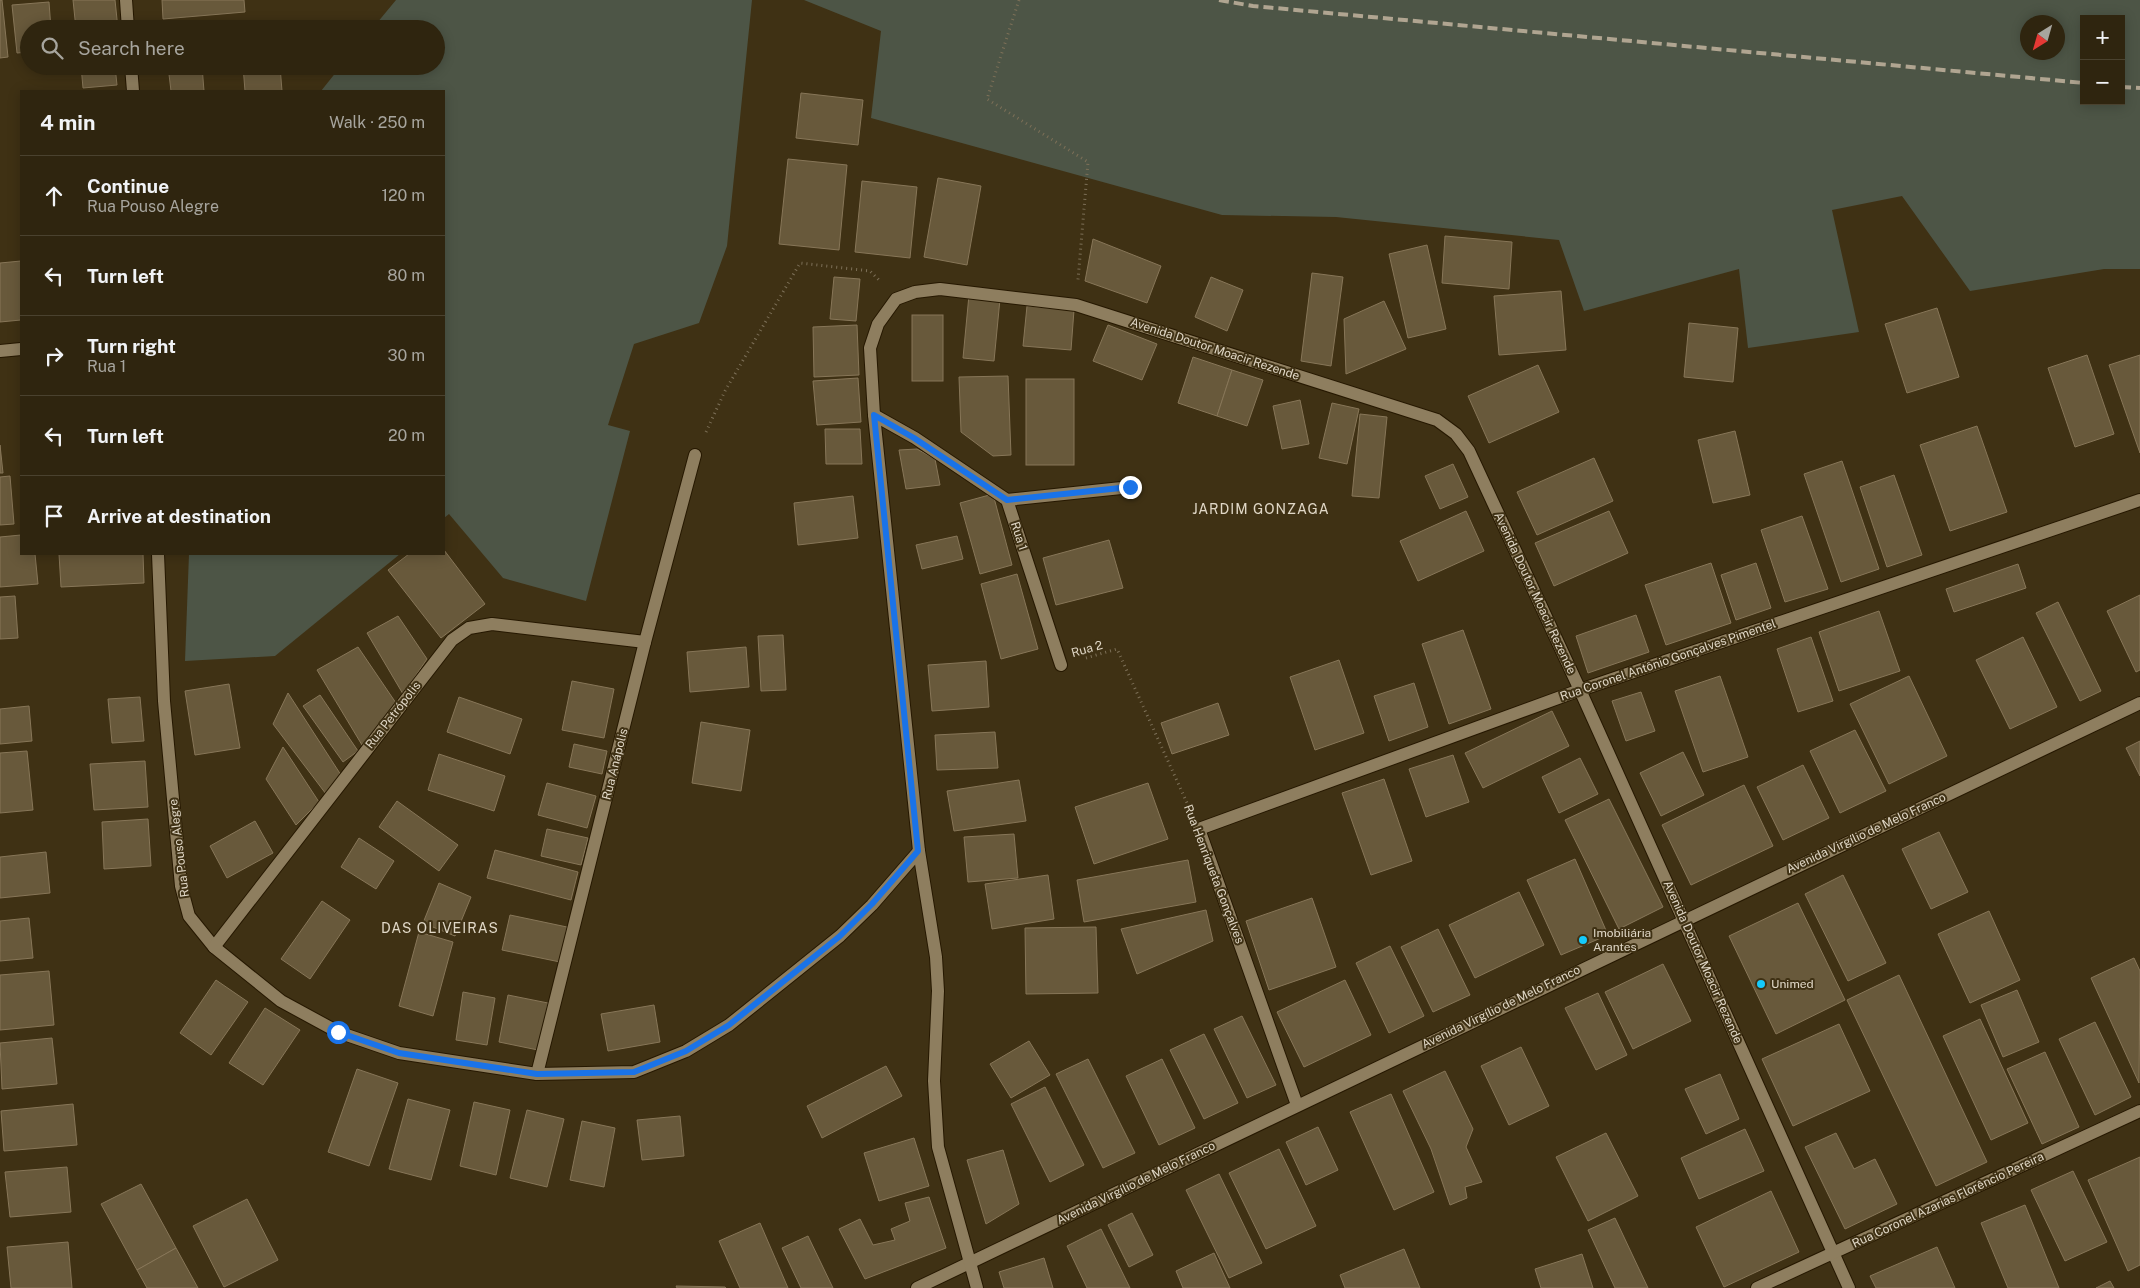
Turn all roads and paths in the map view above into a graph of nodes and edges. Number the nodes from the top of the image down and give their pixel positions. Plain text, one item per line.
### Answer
1 (126, 0) edge
2 (1019, 0) edge
3 (127, 20) edge
4 (132, 75) edge
5 (133, 90) edge
6 (896, 299) junction
7 (1076, 305) junction
8 (20, 349) edge
9 (0, 351) edge
10 (874, 415) junction
11 (695, 454) joint
12 (1130, 487) dead end
13 (1007, 500) junction
14 (2140, 500) edge
15 (158, 555) edge
16 (645, 642) junction
17 (1117, 649) joint
18 (1061, 665) joint
19 (1580, 690) junction
20 (2140, 703) edge
21 (1199, 829) junction
22 (918, 851) junction
23 (1684, 920) junction
24 (214, 947) junction
25 (537, 1074) junction
26 (1297, 1105) junction
27 (2140, 1111) edge
28 (1834, 1253) junction
29 (969, 1263) junction
30 (917, 1288) edge
31 (977, 1288) edge
32 (1757, 1288) edge
33 (1849, 1288) edge

1 - 3 street
2 - 7 path
4 - 5 street
6 - 7 street, Avenida Doutor Moacir Rezende
6 - 10 street
6 - 11 path
7 - 19 street, Avenida Doutor Moacir Rezende
8 - 9 street
10 - 13 street
10 - 22 street
11 - 16 street, Rua Anápolis
12 - 13 street
13 - 18 street, Rua 1
14 - 19 street, Rua Coronel Antônio Gonçalves Pimentel
15 - 24 street, Rua Pouso Alegre
16 - 24 street, Rua Petrópolis
16 - 25 street, Rua Anápolis
17 - 18 path, Rua 2
17 - 21 path, Rua Henriqueta Gonçalves
19 - 21 street, Rua Coronel Antônio Gonçalves Pimentel
19 - 23 street, Avenida Doutor Moacir Rezende
20 - 23 street, Avenida Virgílio de Melo Franco
21 - 26 street, Rua Henriqueta Gonçalves
22 - 25 street, Rua Pouso Alegre
22 - 29 street
23 - 26 street, Avenida Virgílio de Melo Franco
23 - 28 street, Avenida Doutor Moacir Rezende
24 - 25 street, Rua Pouso Alegre
26 - 29 street, Avenida Virgílio de Melo Franco
27 - 28 street, Rua Coronel Azarias Florêncio Pereira
28 - 32 street, Rua Coronel Azarias Florêncio Pereira
28 - 33 street, Avenida Doutor Moacir Rezende
29 - 30 street, Avenida Virgílio de Melo Franco
29 - 31 street

